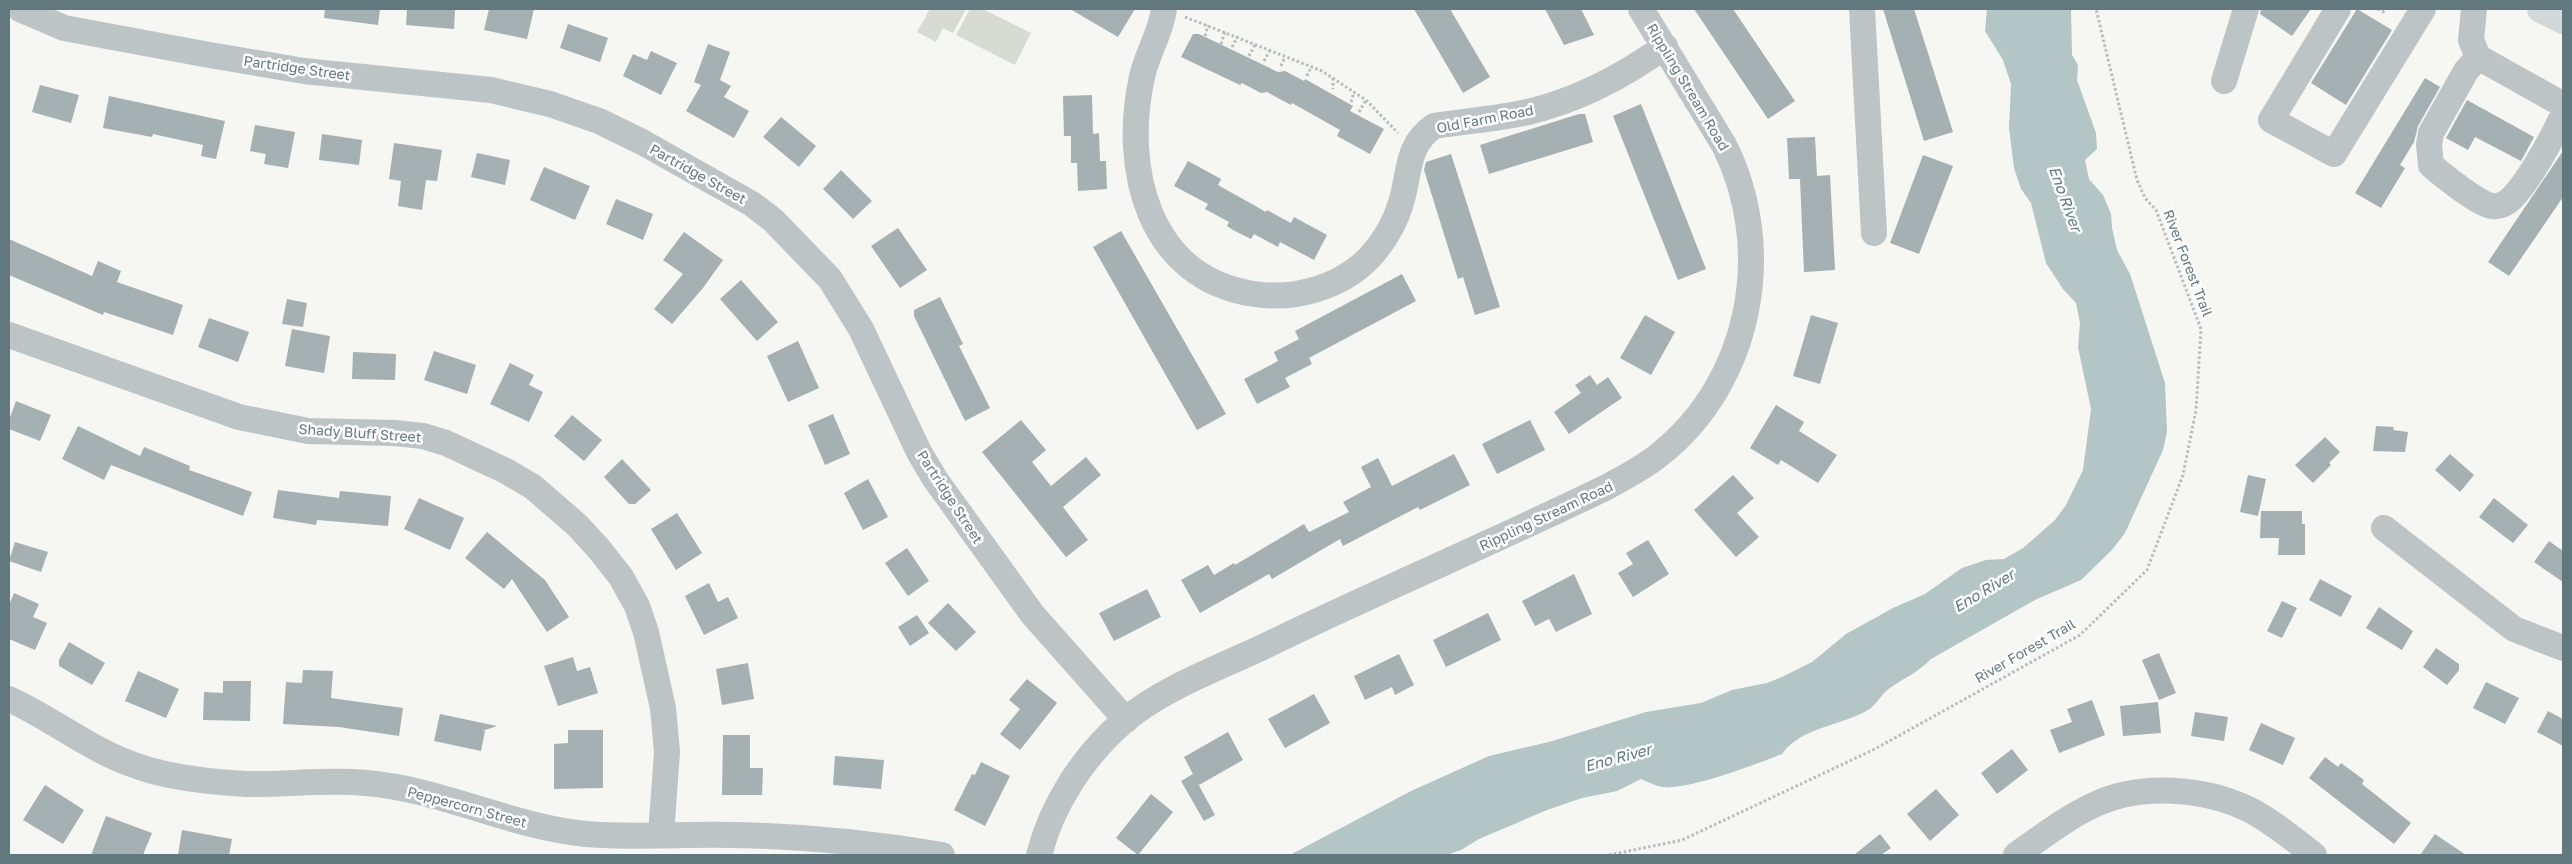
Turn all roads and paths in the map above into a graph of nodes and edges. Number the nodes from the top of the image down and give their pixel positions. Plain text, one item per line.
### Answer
1 (20, 9) edge
2 (1641, 9) edge
3 (1862, 9) edge
4 (2096, 9) edge
5 (2246, 9) edge
6 (2338, 9) edge
7 (2378, 9) edge
8 (2385, 9) edge
9 (2423, 9) edge
10 (2474, 9) edge
11 (2541, 9) edge
12 (1164, 11) edge
13 (2563, 20) edge
14 (1208, 25) junction
15 (1226, 31) junction
16 (1204, 36) dead end
17 (1238, 36) junction
18 (1221, 44) dead end
19 (1255, 45) junction
20 (1665, 46) junction
21 (1232, 47) dead end
22 (1270, 50) junction
23 (1249, 56) dead end
24 (2478, 56) junction
25 (1285, 57) junction
26 (1264, 61) dead end
27 (1281, 66) dead end
28 (1311, 67) junction
29 (1307, 76) dead end
30 (1333, 78) junction
31 (2224, 81) dead end
32 (1333, 89) dead end
33 (1354, 92) junction
34 (1366, 100) junction
35 (1351, 102) dead end
36 (2563, 102) edge
37 (1360, 112) dead end
38 (2563, 115) edge
39 (1414, 147) junction
40 (1874, 233) dead end
41 (9, 335) edge
42 (2384, 528) dead end
43 (2563, 648) edge
44 (9, 700) edge
45 (1126, 720) junction
46 (661, 835) junction
47 (942, 855) edge
48 (1039, 855) edge
49 (1609, 855) edge
50 (2016, 855) edge
51 (2314, 855) edge

1 - 45 street, Partridge Street
2 - 20 street, Rippling Stream Road
3 - 40 street
4 - 49 path, River Forest Trail
5 - 31 street
6 - 9 street
7 - 8 path
10 - 24 street
11 - 13 highway
12 - 14 path
12 - 39 street, Old Farm Road
14 - 15 path
14 - 16 path
15 - 17 path
15 - 18 path
17 - 19 path
17 - 21 path
19 - 22 path
19 - 23 path
20 - 39 street, Old Farm Road
20 - 45 street, Rippling Stream Road
22 - 25 path
22 - 26 path
24 - 36 street
24 - 38 street
25 - 27 path
25 - 28 path
28 - 29 path
28 - 30 path
30 - 32 path
30 - 33 path
33 - 34 path
33 - 35 path
34 - 37 path
34 - 39 path
41 - 46 street, Shady Bluff Street
42 - 43 street
44 - 46 street, Peppercorn Street
45 - 48 street, Rippling Stream Road
46 - 47 street, Peppercorn Street
50 - 51 street

